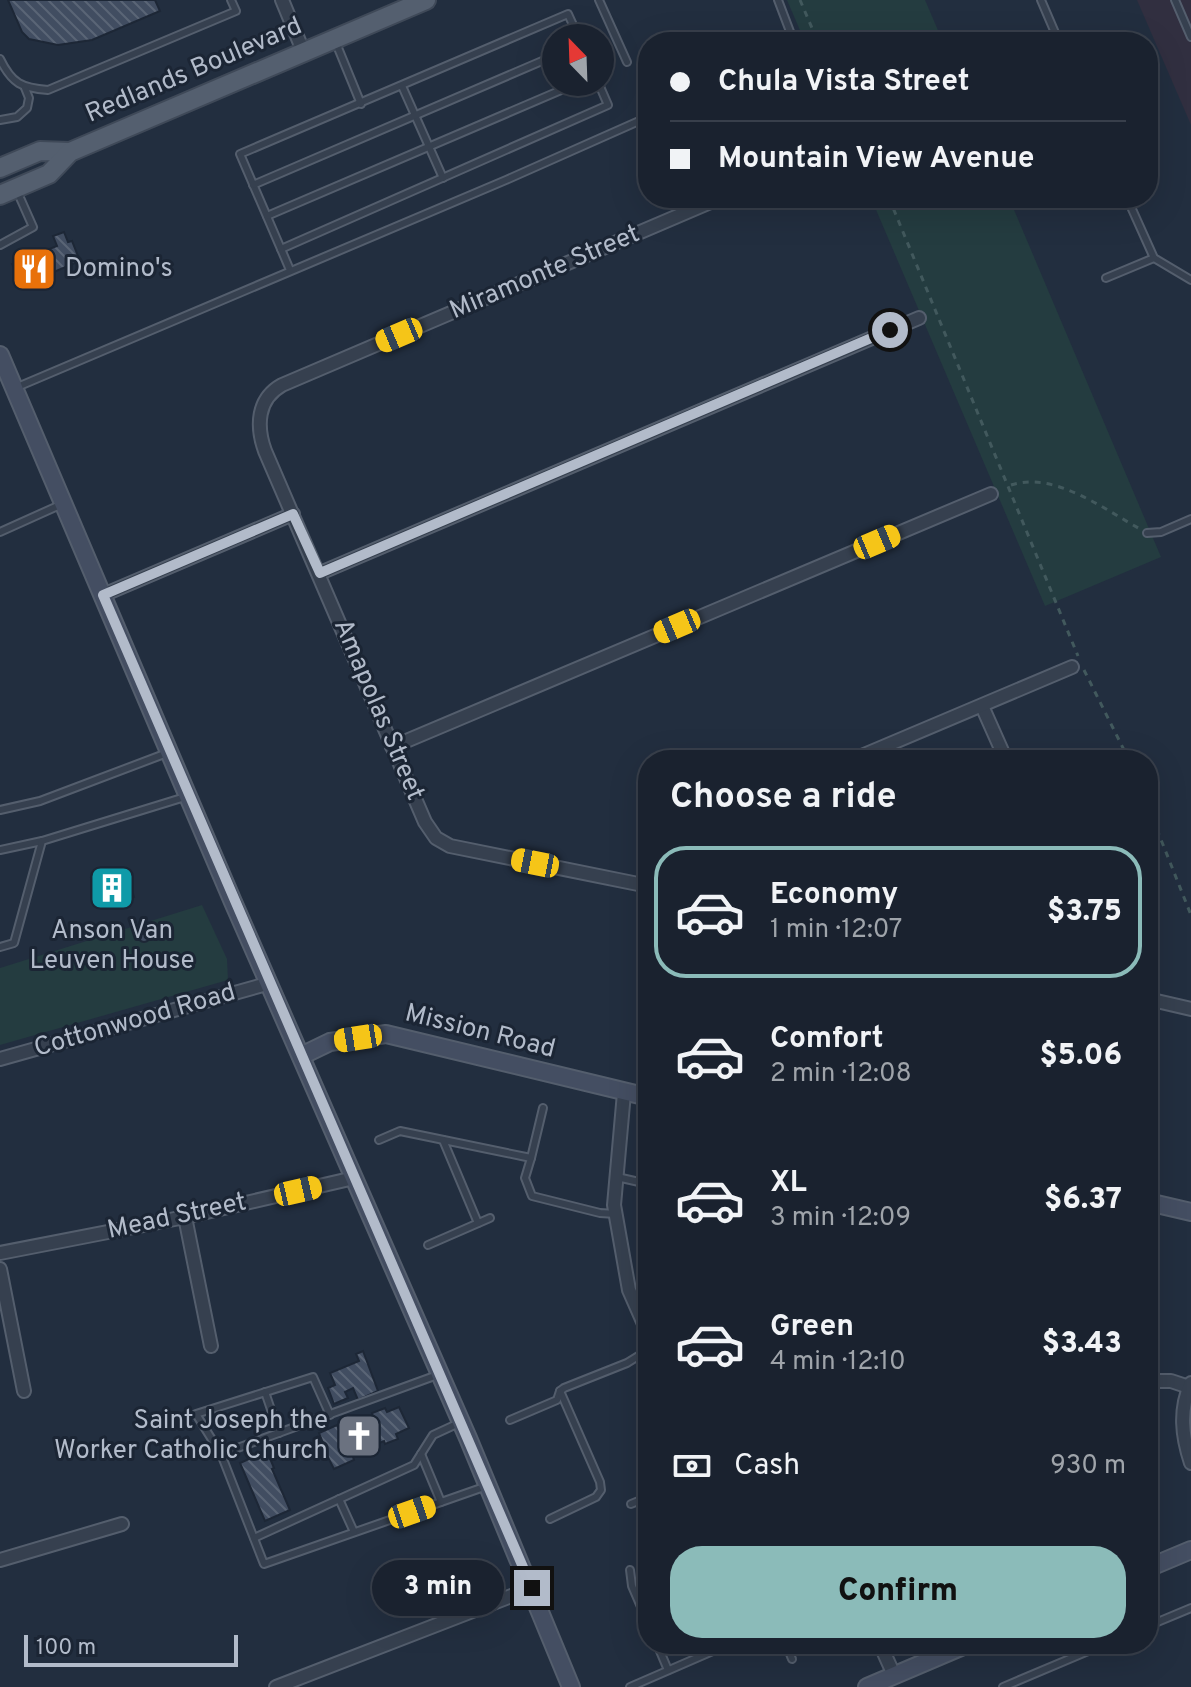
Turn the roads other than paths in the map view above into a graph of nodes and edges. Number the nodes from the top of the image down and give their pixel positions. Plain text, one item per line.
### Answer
1 (231, 0) edge
2 (282, 0) edge
3 (426, 0) edge
4 (599, 0) edge
5 (778, 0) edge
6 (1041, 0) edge
7 (1175, 0) edge
8 (545, 24) edge
9 (573, 24) edge
10 (542, 25) edge
11 (790, 32) edge
12 (1055, 32) edge
13 (1191, 37) edge
14 (334, 40) junction
15 (304, 53) junction
16 (0, 59) edge
17 (542, 61) edge
18 (627, 62) dead end
19 (402, 86) junction
20 (25, 88) junction
21 (547, 96) edge
22 (604, 96) edge
23 (361, 104) junction
24 (415, 116) junction
25 (0, 120) edge
26 (638, 121) edge
27 (429, 147) junction
28 (70, 152) junction
29 (0, 168) edge
30 (443, 178) junction
31 (253, 185) junction
32 (8, 191) edge
33 (697, 208) edge
34 (1132, 208) edge
35 (267, 216) junction
36 (0, 245) edge
37 (281, 249) junction
38 (1154, 258) junction
39 (290, 270) junction
40 (1106, 278) dead end
41 (1191, 280) edge
42 (919, 318) dead end
43 (0, 355) edge
44 (282, 385) joint
45 (14, 388) junction
46 (991, 494) dead end
47 (64, 503) junction
48 (293, 514) junction
49 (1191, 519) edge
50 (0, 532) edge
51 (1147, 533) road end
52 (320, 573) junction
53 (103, 595) junction
54 (1078, 665) road end
55 (982, 706) junction
56 (392, 747) junction
57 (876, 750) edge
58 (1002, 750) edge
59 (170, 752) junction
60 (188, 796) junction
61 (0, 810) edge
62 (42, 841) junction
63 (0, 850) edge
64 (638, 884) edge
65 (0, 947) edge
66 (270, 983) junction
67 (1158, 1001) edge
68 (1191, 1009) edge
69 (301, 1056) junction
70 (0, 1059) edge
71 (624, 1093) junction
72 (638, 1095) edge
73 (543, 1108) dead end
74 (379, 1140) dead end
75 (443, 1140) junction
76 (531, 1158) junction
77 (617, 1177) junction
78 (354, 1178) junction
79 (638, 1182) edge
80 (1158, 1204) edge
81 (1191, 1212) edge
82 (616, 1214) junction
83 (185, 1217) junction
84 (490, 1218) dead end
85 (478, 1223) junction
86 (428, 1245) dead end
87 (0, 1253) edge
88 (0, 1269) edge
89 (638, 1310) edge
90 (211, 1346) dead end
91 (638, 1356) edge
92 (440, 1374) junction
93 (1158, 1381) edge
94 (1190, 1385) edge
95 (24, 1391) dead end
96 (560, 1391) junction
97 (265, 1392) junction
98 (330, 1415) junction
99 (510, 1420) dead end
100 (461, 1423) junction
101 (279, 1433) junction
102 (221, 1454) junction
103 (421, 1454) junction
104 (1191, 1463) edge
105 (488, 1486) junction
106 (339, 1499) junction
107 (638, 1501) edge
108 (441, 1502) junction
109 (631, 1504) dead end
110 (550, 1519) dead end
111 (122, 1524) dead end
112 (354, 1532) junction
113 (254, 1538) junction
114 (1189, 1556) edge
115 (0, 1560) edge
116 (1158, 1565) edge
117 (630, 1570) dead end
118 (532, 1588) junction
119 (638, 1600) edge
120 (1191, 1608) edge
121 (1158, 1622) edge
122 (661, 1654) edge
123 (706, 1654) edge
124 (790, 1654) edge
125 (884, 1654) edge
126 (949, 1654) edge
127 (1081, 1654) edge
128 (792, 1659) dead end
129 (668, 1670) junction
130 (896, 1681) edge
131 (276, 1687) edge
132 (571, 1687) edge
133 (630, 1687) edge
134 (867, 1687) edge
135 (1003, 1687) edge

1 - 20 lane
2 - 15 street
3 - 14 main road, Redlands Boulevard
4 - 18 lane
5 - 11 lane
6 - 12 lane
7 - 13 lane
8 - 9 lane
10 - 19 lane
14 - 15 main road, Redlands Boulevard
14 - 23 lane
15 - 28 main road, Redlands Boulevard
16 - 20 lane
17 - 24 lane
19 - 23 lane
19 - 24 lane
20 - 25 lane
21 - 27 lane
22 - 30 lane
23 - 31 lane
24 - 27 lane
24 - 31 lane
26 - 39 lane
27 - 30 lane
27 - 35 lane
28 - 29 main road, Redlands Boulevard
28 - 32 main road, Redlands Boulevard
30 - 37 lane
31 - 35 lane
32 - 36 lane
33 - 44 street, Miramonte Street
34 - 38 lane
35 - 37 lane
37 - 39 lane
38 - 40 lane
38 - 41 lane
39 - 45 lane
42 - 52 street
43 - 45 main road
44 - 48 street, Amapolas Street
45 - 47 main road
46 - 56 street
47 - 50 lane
47 - 53 main road
48 - 52 street, Amapolas Street
48 - 53 street
49 - 51 lane
52 - 56 street, Amapolas Street
53 - 59 main road
54 - 55 street
55 - 57 street
55 - 58 street
56 - 64 street, Amapolas Street
59 - 60 main road
59 - 61 lane
60 - 62 lane
60 - 66 main road
62 - 63 lane
62 - 65 lane
66 - 69 main road
66 - 70 street, Cottonwood Road
67 - 68 street
69 - 71 main road, Mission Road
69 - 78 main road
71 - 72 main road, Mission Road
71 - 77 street
73 - 76 lane
74 - 75 lane
75 - 76 lane
75 - 85 lane
76 - 82 lane
77 - 79 lane
77 - 82 street
78 - 83 street, Mead Street
78 - 92 main road
80 - 81 main road
82 - 89 street
83 - 87 street, Mead Street
83 - 90 street
84 - 85 lane
85 - 86 lane
88 - 95 street
91 - 96 lane
92 - 98 lane
92 - 100 main road
93 - 94 street
94 - 104 street
96 - 99 lane
96 - 110 lane
97 - 98 lane
97 - 101 lane
97 - 102 lane
98 - 101 lane
100 - 103 lane
100 - 105 main road
101 - 102 lane
102 - 113 lane
103 - 106 lane
103 - 108 lane
105 - 108 lane
105 - 118 main road
106 - 112 lane
106 - 113 lane
107 - 109 lane
108 - 112 lane
111 - 115 street
112 - 113 lane
114 - 116 main road
117 - 119 lane
118 - 131 street
118 - 132 main road
120 - 121 lane
122 - 129 lane
123 - 129 lane
124 - 128 lane
125 - 130 street
126 - 130 main road
127 - 135 lane
129 - 133 lane
130 - 134 main road

